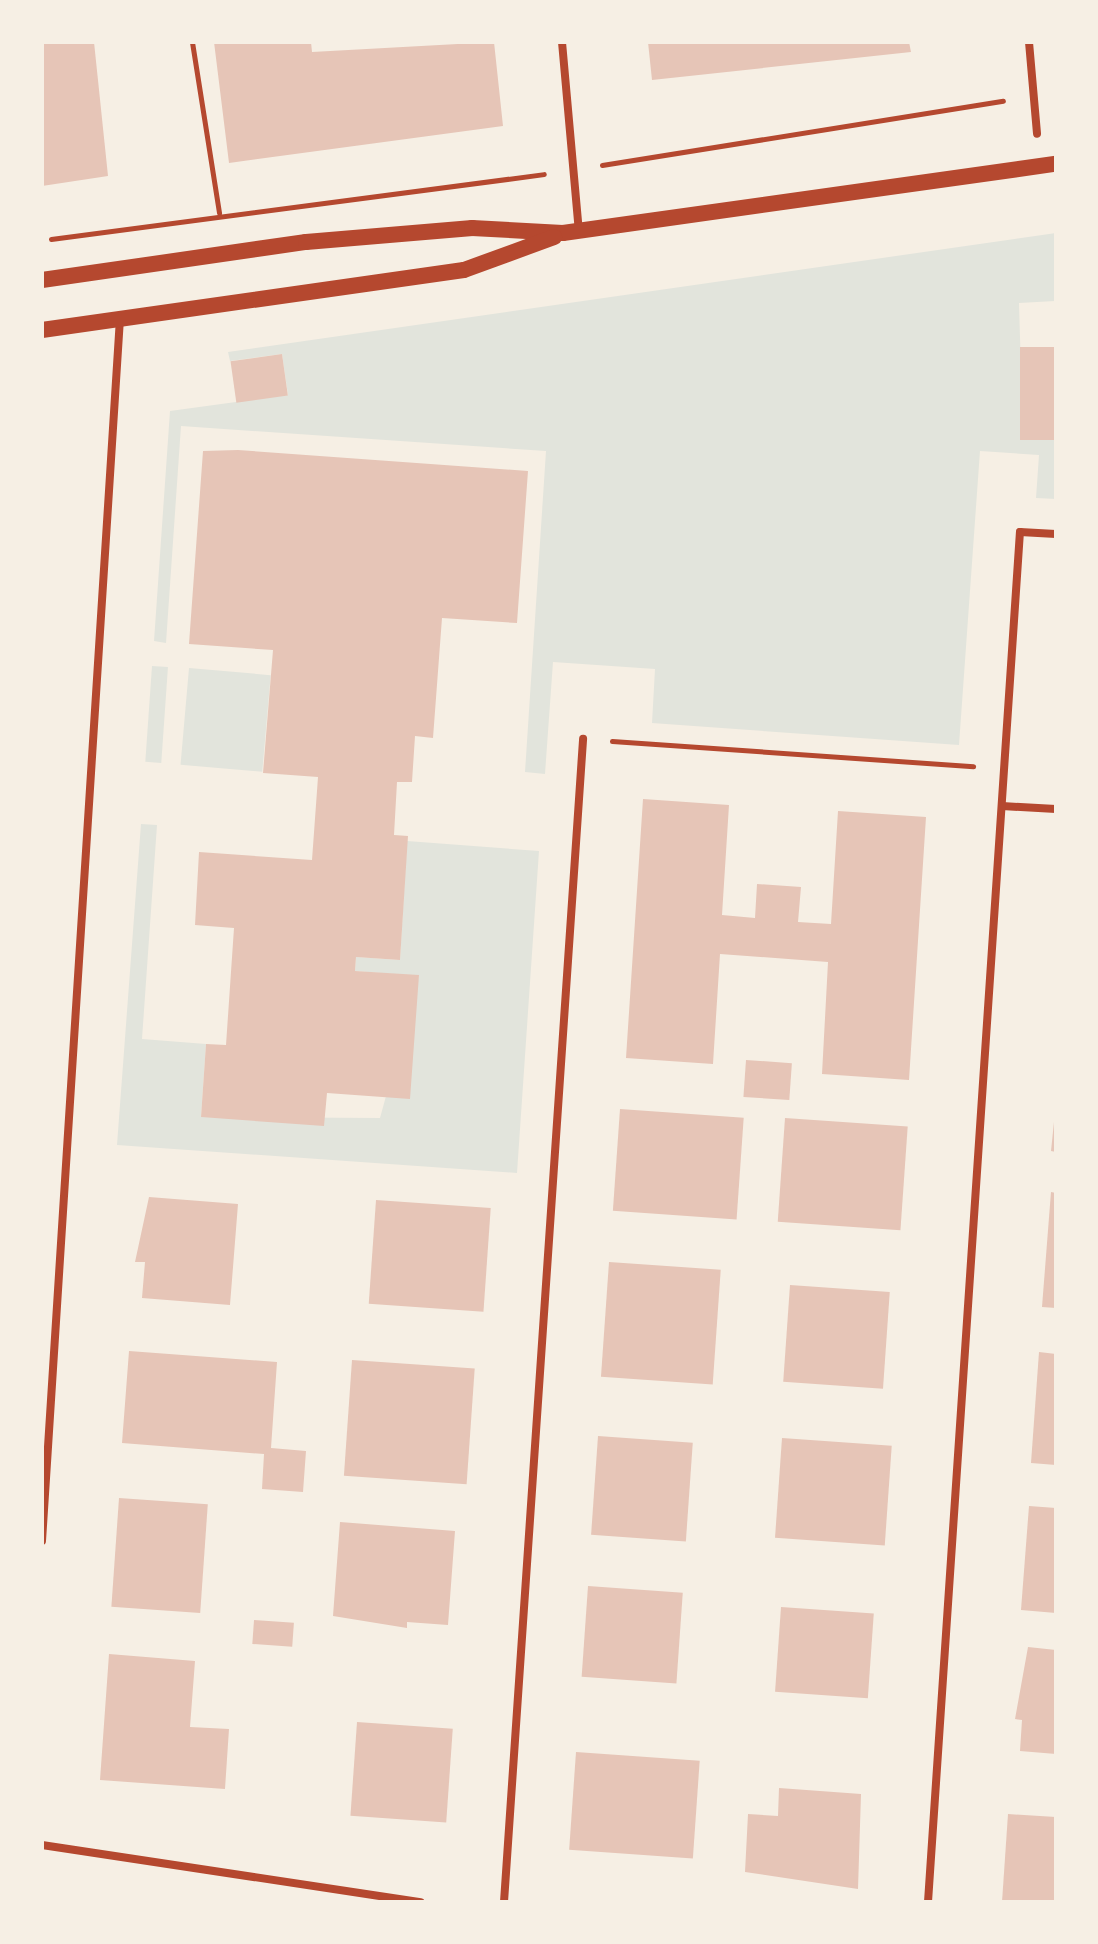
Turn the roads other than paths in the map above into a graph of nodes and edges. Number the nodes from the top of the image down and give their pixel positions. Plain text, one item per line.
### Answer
1 (562, 42) edge
2 (1029, 42) edge
3 (1037, 134) dead end
4 (1056, 164) edge
5 (579, 231) junction
6 (42, 280) edge
7 (120, 319) junction
8 (42, 330) edge
9 (1056, 534) edge
10 (583, 739) road end
11 (1002, 806) junction
12 (1056, 809) edge
13 (42, 1541) edge
14 (42, 1845) edge
15 (421, 1902) edge
16 (504, 1902) edge
17 (928, 1902) edge

1 - 5 street
2 - 3 street
4 - 5 main road
5 - 6 main road
5 - 7 main road
7 - 8 main road
7 - 13 street
9 - 11 street
10 - 16 street
11 - 12 street
11 - 17 street
14 - 15 street

